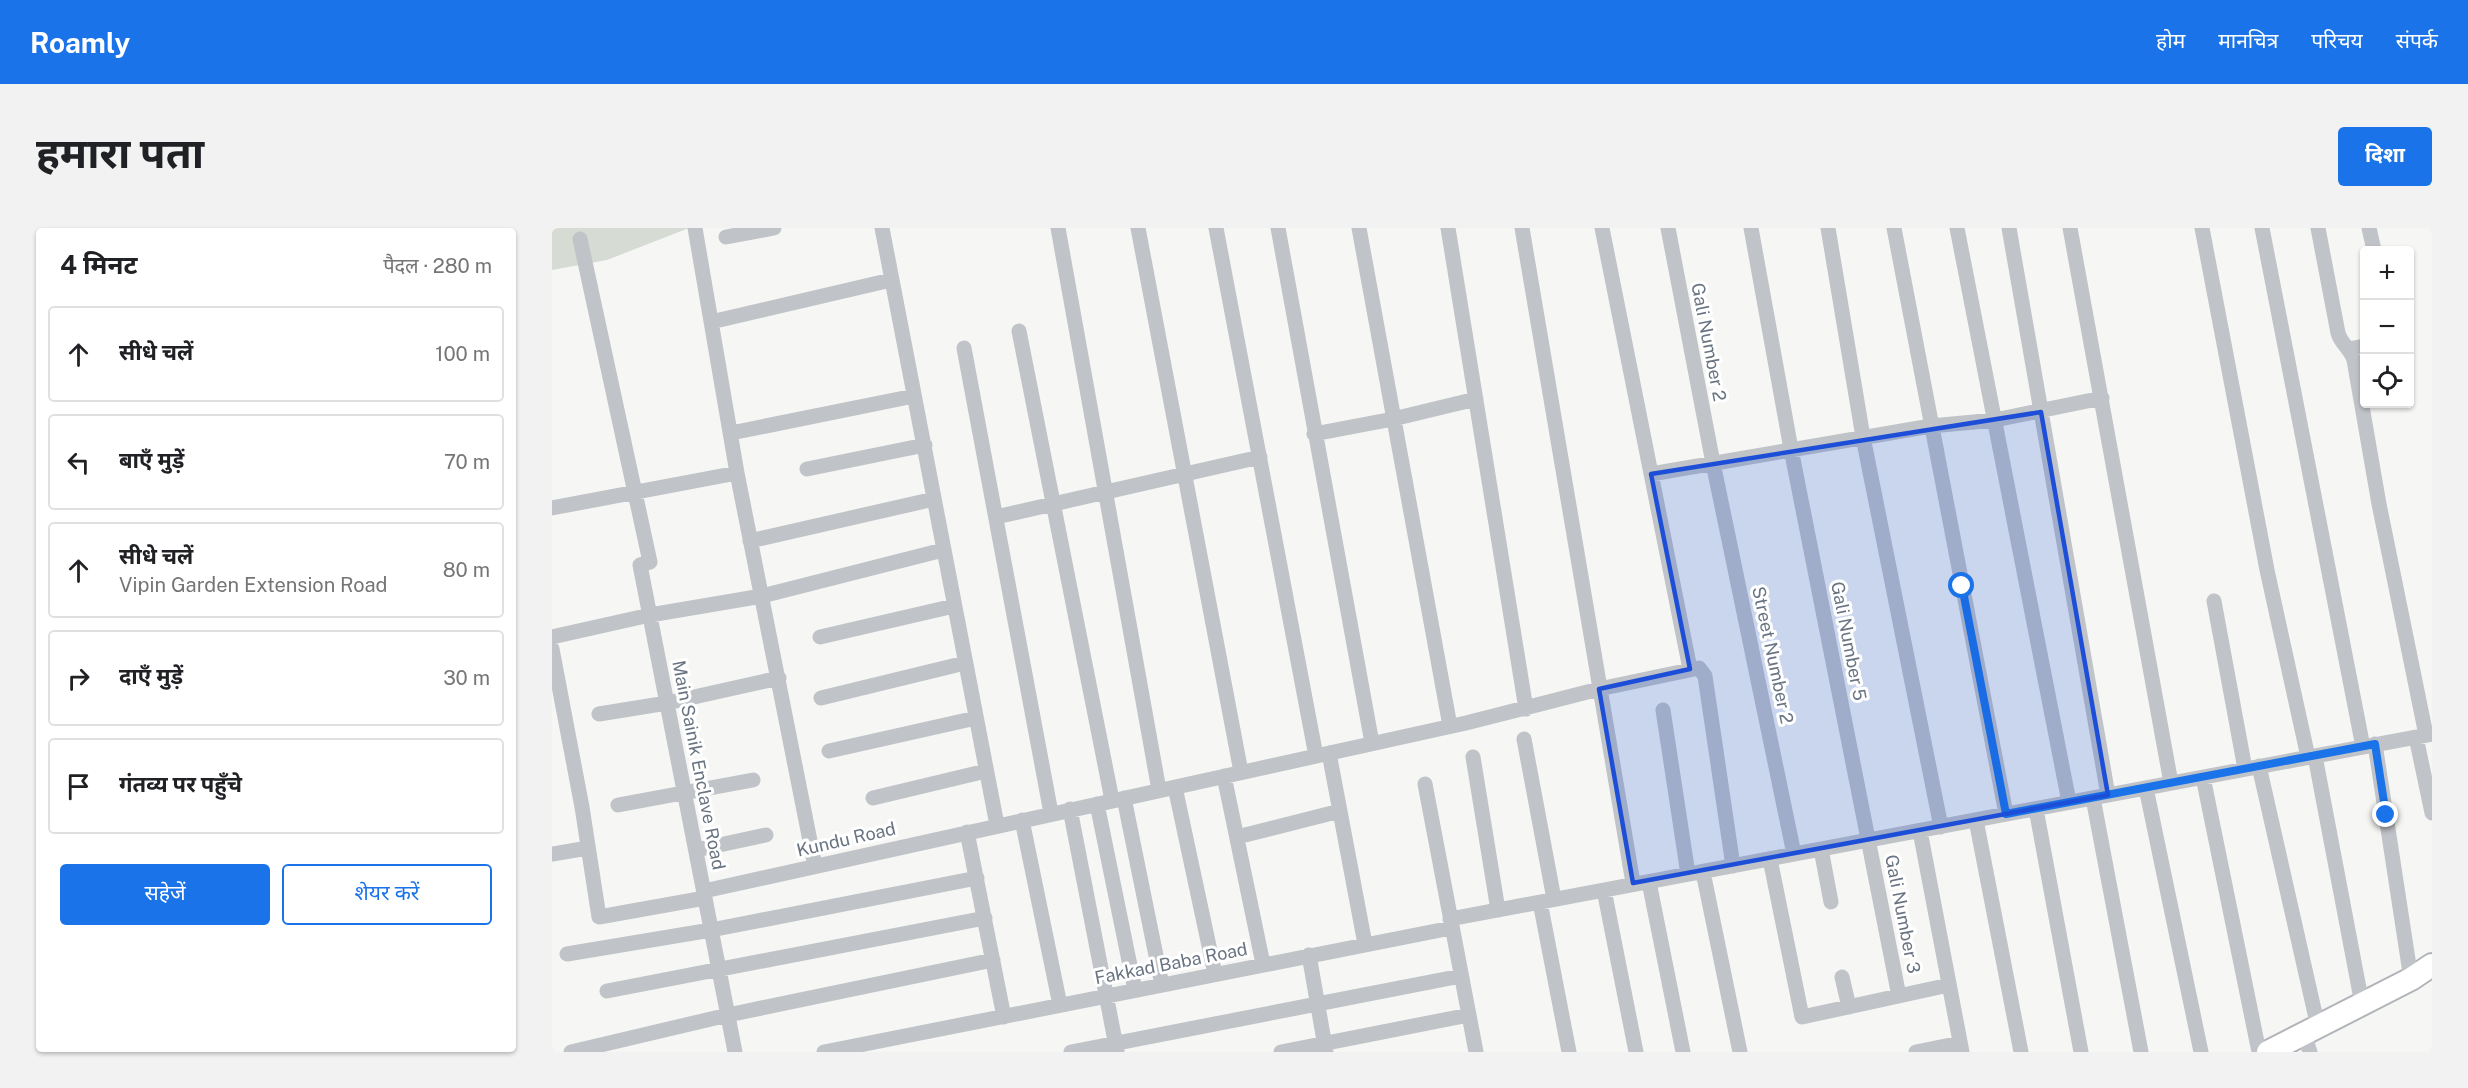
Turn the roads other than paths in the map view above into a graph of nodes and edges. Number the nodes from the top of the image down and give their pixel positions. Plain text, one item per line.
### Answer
1 (695, 228) edge
2 (774, 228) edge
3 (882, 228) edge
4 (1058, 228) edge
5 (1137, 228) edge
6 (1216, 228) edge
7 (1278, 228) edge
8 (1359, 228) edge
9 (1448, 228) edge
10 (1522, 228) edge
11 (1602, 228) edge
12 (1668, 228) edge
13 (1751, 228) edge
14 (1828, 228) edge
15 (1894, 228) edge
16 (1957, 228) edge
17 (2009, 228) edge
18 (2070, 228) edge
19 (2202, 228) edge
20 (2262, 228) edge
21 (2318, 228) edge
22 (2368, 228) edge
23 (726, 237) dead end
24 (580, 239) dead end
25 (2373, 246) edge
26 (891, 280) junction
27 (711, 322) junction
28 (1019, 331) dead end
29 (2360, 347) edge
30 (964, 348) dead end
31 (2349, 350) junction
32 (914, 396) junction
33 (2102, 398) junction
34 (1476, 399) junction
35 (2041, 412) junction
36 (1393, 419) junction
37 (1995, 420) junction
38 (1931, 426) junction
39 (731, 433) junction
40 (1314, 434) junction
41 (1863, 437) junction
42 (925, 445) junction
43 (1791, 449) junction
44 (1260, 457) junction
45 (1713, 463) junction
46 (807, 469) dead end
47 (737, 473) junction
48 (1184, 473) junction
49 (1651, 474) junction
50 (1105, 492) junction
51 (635, 493) junction
52 (934, 500) junction
53 (1053, 505) junction
54 (552, 508) edge
55 (996, 517) junction
56 (750, 541) junction
57 (944, 550) junction
58 (762, 596) junction
59 (2214, 601) dead end
60 (954, 606) junction
61 (650, 615) junction
62 (552, 637) edge
63 (820, 637) dead end
64 (552, 649) edge
65 (965, 663) junction
66 (1690, 669) junction
67 (778, 678) junction
68 (1599, 689) junction
69 (821, 698) dead end
70 (667, 703) junction
71 (1526, 708) junction
72 (1663, 710) dead end
73 (599, 714) dead end
74 (976, 718) junction
75 (1450, 726) junction
76 (2425, 735) edge
77 (1524, 739) dead end
78 (1372, 743) junction
79 (2369, 746) junction
80 (830, 751) dead end
81 (1323, 754) junction
82 (2311, 756) junction
83 (1473, 757) dead end
84 (2252, 768) junction
85 (986, 771) junction
86 (1240, 772) junction
87 (1224, 776) junction
88 (2203, 777) junction
89 (753, 780) dead end
90 (2171, 783) junction
91 (1425, 784) dead end
92 (1175, 786) junction
93 (2146, 788) junction
94 (1159, 790) junction
95 (686, 793) junction
96 (2100, 796) junction
97 (873, 798) dead end
98 (1111, 800) junction
99 (2069, 802) junction
100 (618, 805) dead end
101 (1070, 809) junction
102 (2036, 809) junction
103 (1340, 812) junction
104 (1052, 813) junction
105 (2432, 813) edge
106 (2006, 814) junction
107 (1022, 820) junction
108 (1976, 820) junction
109 (997, 825) junction
110 (1941, 827) junction
111 (1920, 831) junction
112 (967, 832) junction
113 (766, 835) dead end
114 (1237, 837) junction
115 (1869, 840) junction
116 (588, 848) junction
117 (1821, 849) junction
118 (696, 850) junction
119 (552, 854) edge
120 (1794, 854) junction
121 (1770, 859) junction
122 (815, 866) junction
123 (1732, 866) junction
124 (1695, 873) junction
125 (977, 878) junction
126 (1650, 882) junction
127 (1633, 883) junction
128 (1604, 890) junction
129 (704, 894) junction
130 (1547, 901) junction
131 (1831, 902) dead end
132 (1498, 910) junction
133 (985, 918) junction
134 (1450, 924) junction
135 (711, 930) junction
136 (1365, 944) junction
137 (567, 954) dead end
138 (1309, 955) junction
139 (993, 960) junction
140 (1263, 964) junction
141 (2432, 965) edge
142 (719, 970) junction
143 (1215, 974) junction
144 (1461, 976) junction
145 (1842, 977) dead end
146 (2411, 979) junction
147 (1162, 985) junction
148 (1949, 985) junction
149 (1135, 990) junction
150 (607, 992) dead end
151 (1107, 996) junction
152 (1899, 996) junction
153 (2362, 1004) junction
154 (1060, 1005) junction
155 (1318, 1005) junction
156 (1849, 1007) junction
157 (728, 1015) junction
158 (1469, 1015) junction
159 (1004, 1017) junction
160 (2310, 1038) edge
161 (900, 1045) edge
162 (1117, 1047) edge
163 (1326, 1048) edge
164 (1961, 1048) edge
165 (571, 1052) edge
166 (735, 1052) edge
167 (824, 1052) edge
168 (1071, 1052) edge
169 (1281, 1052) edge
170 (1476, 1052) edge
171 (1569, 1052) edge
172 (1636, 1052) edge
173 (1683, 1052) edge
174 (1740, 1052) edge
175 (1916, 1052) edge
176 (2021, 1052) edge
177 (2081, 1052) edge
178 (2141, 1052) edge
179 (2201, 1052) edge
180 (2259, 1052) edge
181 (2268, 1052) edge

1 - 27 street
2 - 23 street
3 - 26 street
4 - 50 street
5 - 48 street
6 - 44 street
7 - 40 street
8 - 36 street
9 - 34 street
10 - 68 street
11 - 49 street
12 - 45 street, Gali Number 2
13 - 43 street, Gali Number 5
14 - 41 street
15 - 38 street
16 - 37 street
17 - 35 street
18 - 33 street
19 - 82 street
20 - 79 street
21 - 31 street
22 - 25 street
24 - 51 street
26 - 27 street
26 - 32 street
27 - 39 street
28 - 53 street
29 - 31 street
30 - 55 street
31 - 76 street
32 - 39 street
32 - 42 street
33 - 35 street
33 - 90 street
34 - 36 street
34 - 71 street
35 - 37 street
35 - 96 street
36 - 40 street
36 - 75 street
37 - 38 street
37 - 99 street
38 - 41 street
38 - 106 street
39 - 47 street
40 - 78 street
41 - 43 street
41 - 110 street
42 - 46 street
42 - 52 street
43 - 45 street
43 - 115 street, Gali Number 5
44 - 48 street
44 - 81 street
45 - 49 street
45 - 120 street, Street Number 2
47 - 51 street
47 - 56 street
48 - 50 street
48 - 86 street
49 - 66 street
50 - 53 street
50 - 94 street
51 - 54 street
51 - 61 street, Main Sainik Enclave Road
52 - 56 street
52 - 57 street
53 - 55 street
53 - 98 street
55 - 104 street
56 - 58 street
57 - 58 street
57 - 60 street
58 - 61 street
58 - 67 street
59 - 84 street
60 - 63 street
60 - 65 street
61 - 62 street
61 - 70 street, Main Sainik Enclave Road
64 - 116 street
65 - 69 street
65 - 74 street
66 - 68 street, Kundu Road
66 - 123 street
67 - 70 street
67 - 122 street
68 - 71 street, Kundu Road
68 - 127 street
70 - 73 street
70 - 95 street, Main Sainik Enclave Road
71 - 75 street, Kundu Road
72 - 124 street
74 - 80 street
74 - 85 street
75 - 78 street, Kundu Road
76 - 79 street, Fakkad Baba Road
76 - 105 street
77 - 130 street
78 - 81 street, Kundu Road
79 - 82 street, Fakkad Baba Road
79 - 146 street
81 - 86 street, Kundu Road
81 - 103 street
82 - 84 street, Fakkad Baba Road
82 - 153 street
83 - 132 street
84 - 88 street, Fakkad Baba Road
84 - 160 street
85 - 97 street
85 - 109 street
86 - 87 street, Kundu Road
87 - 92 street, Kundu Road
87 - 114 street
88 - 90 street, Fakkad Baba Road
88 - 180 street
89 - 95 street
90 - 93 street, Fakkad Baba Road
91 - 134 street
92 - 94 street, Kundu Road
92 - 143 street
93 - 96 street, Fakkad Baba Road
93 - 179 street
94 - 98 street, Kundu Road
95 - 100 street
95 - 118 street, Main Sainik Enclave Road
96 - 99 street, Fakkad Baba Road
96 - 178 street
98 - 101 street, Kundu Road
98 - 147 street
98 - 149 street
99 - 102 street, Fakkad Baba Road
101 - 104 street, Kundu Road
101 - 151 street
102 - 106 street, Fakkad Baba Road
102 - 177 street
103 - 114 street
103 - 136 street
104 - 107 street, Kundu Road
106 - 108 street, Fakkad Baba Road
107 - 109 street, Kundu Road
107 - 154 street
108 - 110 street, Fakkad Baba Road
108 - 176 street
109 - 112 street, Kundu Road
110 - 111 street, Fakkad Baba Road
111 - 115 street, Fakkad Baba Road
111 - 148 street
112 - 122 street, Kundu Road
112 - 125 street
113 - 118 street
114 - 140 street
115 - 117 street, Fakkad Baba Road
115 - 152 street, Gali Number 3
116 - 119 street
116 - 129 street, Kundu Road
117 - 120 street, Fakkad Baba Road
117 - 131 street
118 - 129 street, Main Sainik Enclave Road
120 - 121 street, Fakkad Baba Road
121 - 123 street, Fakkad Baba Road
121 - 156 street
122 - 129 street, Kundu Road
123 - 124 street, Fakkad Baba Road
124 - 126 street, Fakkad Baba Road
124 - 174 street
125 - 133 street
125 - 135 street
126 - 127 street, Fakkad Baba Road
126 - 173 street
127 - 128 street, Fakkad Baba Road
128 - 130 street, Fakkad Baba Road
128 - 172 street
129 - 135 street, Main Sainik Enclave Road
130 - 132 street, Fakkad Baba Road
130 - 171 street
132 - 134 street, Fakkad Baba Road
133 - 139 street
133 - 142 street
134 - 136 street, Fakkad Baba Road
134 - 144 street
135 - 137 street
135 - 142 street, Main Sainik Enclave Road
136 - 138 street, Fakkad Baba Road
138 - 140 street, Fakkad Baba Road
138 - 155 street
139 - 157 street
139 - 159 street
140 - 143 street, Fakkad Baba Road
141 - 146 street
142 - 150 street
142 - 157 street, Main Sainik Enclave Road
143 - 147 street, Fakkad Baba Road
144 - 155 street
144 - 158 street
145 - 156 street
146 - 153 street
147 - 149 street, Fakkad Baba Road
148 - 152 street
148 - 164 street
149 - 151 street, Fakkad Baba Road
151 - 154 street, Fakkad Baba Road
151 - 162 street
152 - 156 street
153 - 160 street
154 - 159 street, Fakkad Baba Road
155 - 162 street
155 - 163 street
157 - 165 street
157 - 166 street, Main Sainik Enclave Road
158 - 163 street
158 - 170 street
159 - 161 street, Fakkad Baba Road
160 - 181 street
161 - 167 street, Fakkad Baba Road
162 - 168 street
163 - 169 street
164 - 175 street

